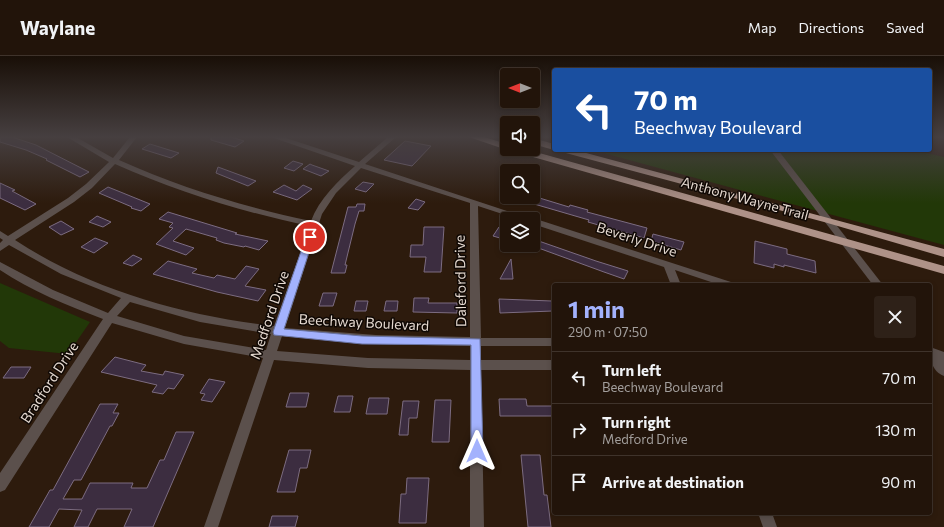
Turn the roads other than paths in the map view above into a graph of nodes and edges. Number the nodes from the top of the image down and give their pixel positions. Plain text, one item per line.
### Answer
1 (109, 159) edge
2 (117, 159) edge
3 (340, 159) edge
4 (367, 159) edge
5 (551, 159) edge
6 (599, 159) edge
7 (781, 159) edge
8 (114, 162) junction
9 (359, 165) junction
10 (694, 198) junction
11 (474, 202) junction
12 (505, 212) edge
13 (828, 220) junction
14 (540, 223) edge
15 (314, 224) junction
16 (4, 237) edge
17 (842, 240) junction
18 (0, 248) edge
19 (944, 254) edge
20 (944, 258) edge
21 (668, 264) junction
22 (0, 265) edge
23 (944, 270) edge
24 (675, 283) edge
25 (725, 283) edge
26 (876, 283) edge
27 (127, 298) junction
28 (109, 318) junction
29 (278, 332) junction
30 (476, 342) junction
31 (552, 342) edge
32 (932, 353) edge
33 (270, 355) junction
34 (932, 355) edge
35 (944, 356) edge
36 (476, 365) junction
37 (552, 365) edge
38 (944, 371) edge
39 (0, 485) edge
40 (766, 515) edge
41 (211, 527) edge
42 (477, 527) edge
43 (770, 527) edge

1 - 8 street
2 - 8 street
3 - 9 street
4 - 9 street, Medford Drive
5 - 10 highway, Anthony Wayne Trail
6 - 13 highway, Anthony Wayne Trail
7 - 13 street
8 - 15 street
8 - 16 street
9 - 11 street
9 - 15 street, Medford Drive
10 - 13 highway
10 - 17 highway, Anthony Wayne Trail
11 - 12 street
11 - 30 street, Daleford Drive
13 - 17 street
13 - 19 highway, Anthony Wayne Trail
14 - 21 street, Beverly Drive
15 - 29 street, Medford Drive
16 - 18 street
16 - 27 street, Beechway Boulevard
17 - 20 highway
17 - 23 highway, Anthony Wayne Trail
17 - 26 street
21 - 24 street
21 - 25 street, Beverly Drive
22 - 28 street
27 - 28 street, Bradford Drive
27 - 29 street, Beechway Boulevard
28 - 33 street
28 - 39 street, Bradford Drive
29 - 30 street, Beechway Boulevard
29 - 33 street, Medford Drive
30 - 31 street, Beechway Boulevard
30 - 36 street, Daleford Drive
32 - 35 street
33 - 36 street
33 - 41 street, Medford Drive
34 - 38 street
36 - 37 street
36 - 42 street, Daleford Drive
40 - 43 street

